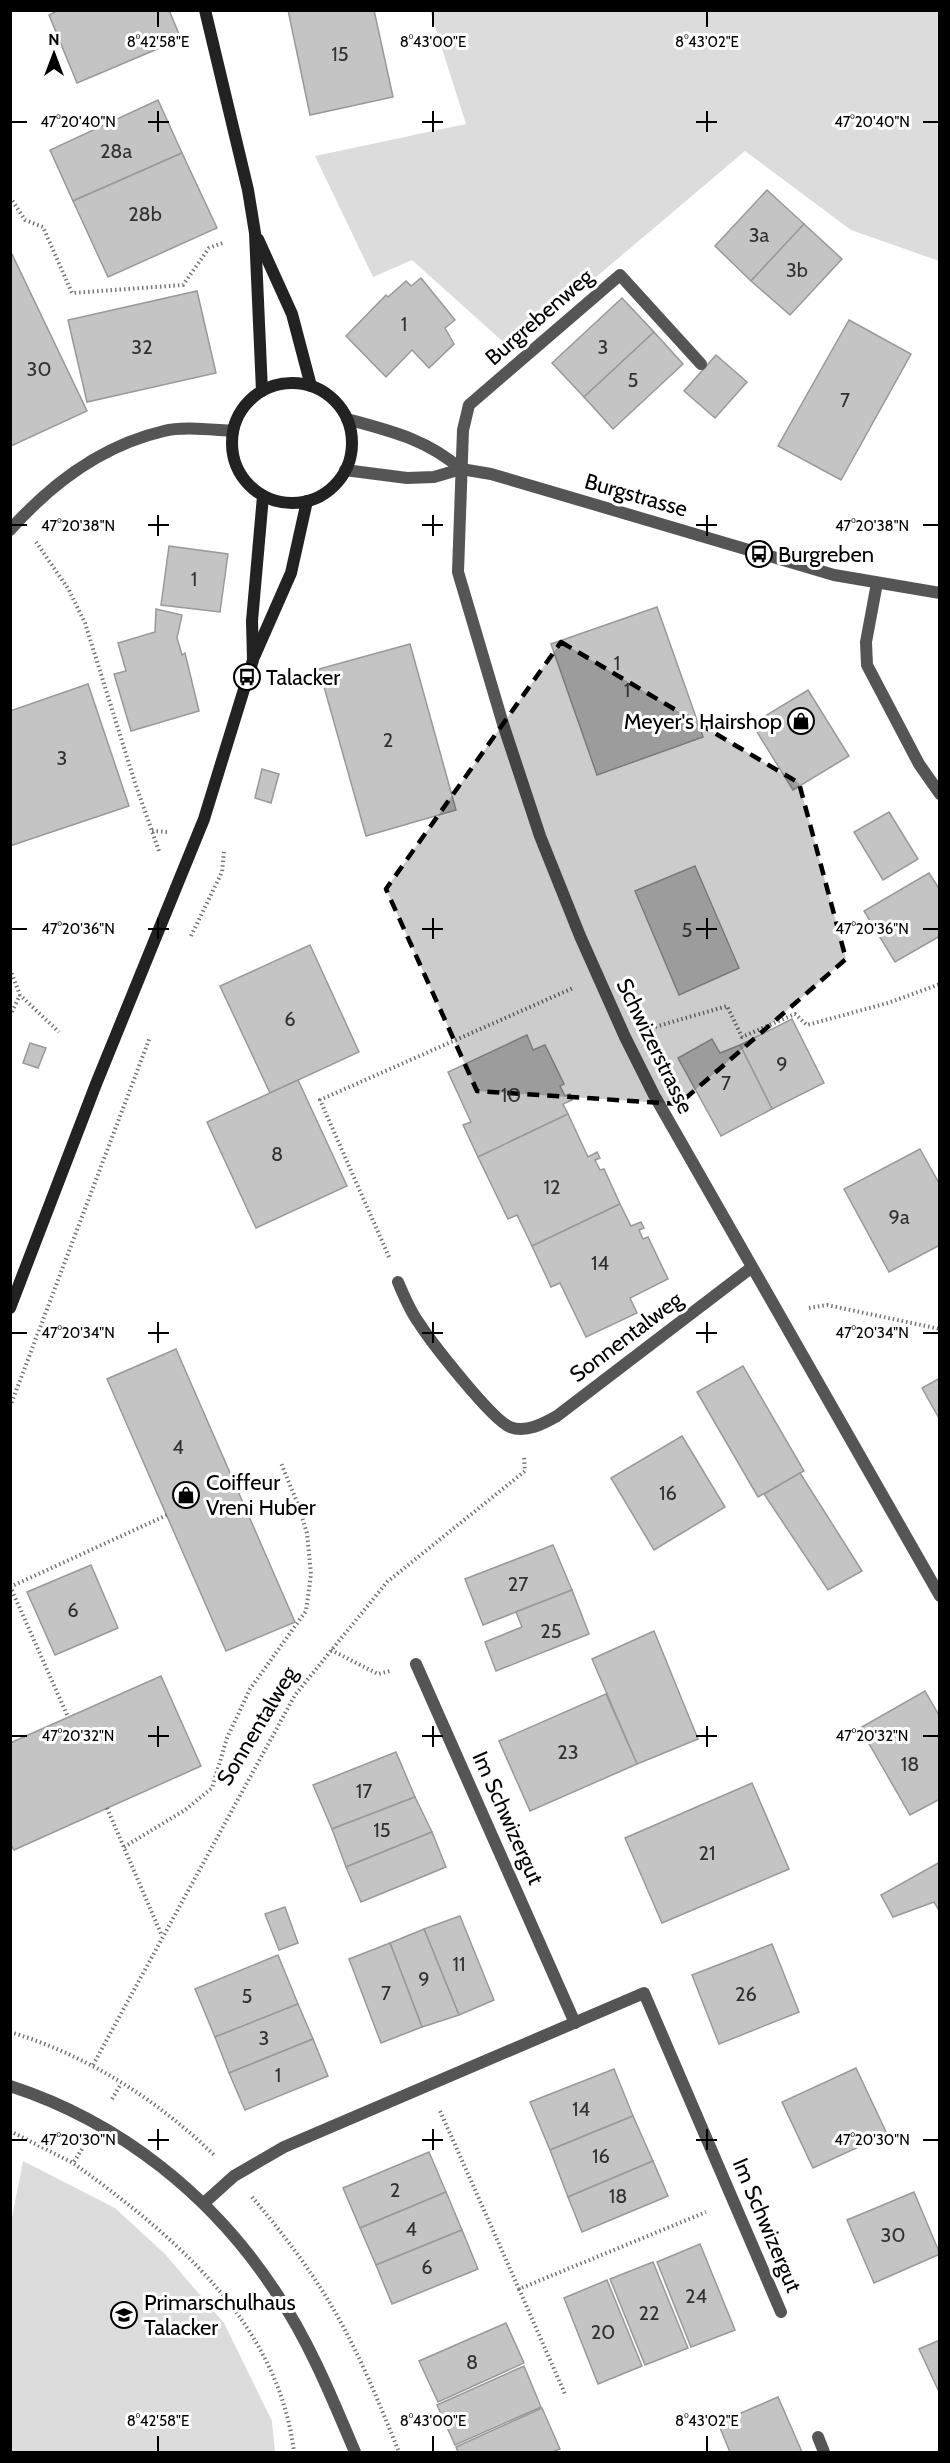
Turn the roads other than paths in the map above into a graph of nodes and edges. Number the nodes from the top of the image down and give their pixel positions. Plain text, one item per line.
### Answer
1 (205, 10) edge
2 (255, 233) junction
3 (701, 364) dead end
4 (311, 386) junction
5 (262, 391) junction
6 (347, 419) junction
7 (233, 431) junction
8 (461, 469) junction
9 (345, 470) junction
10 (263, 496) junction
11 (307, 501) junction
12 (10, 530) edge
13 (877, 583) junction
14 (939, 593) edge
15 (253, 660) junction
16 (939, 794) edge
17 (751, 1269) junction
18 (398, 1282) road end
19 (10, 1308) edge
20 (939, 1596) edge
21 (416, 1664) road end
22 (575, 2022) junction
23 (10, 2086) edge
24 (204, 2203) junction
25 (781, 2312) dead end
26 (818, 2437) dead end
27 (355, 2452) edge
28 (824, 2452) edge

1 - 2 main road
2 - 4 main road
2 - 5 main road
3 - 8 street, Burgrebenweg
4 - 5 main road
4 - 6 main road
5 - 7 main road
6 - 8 street, Burgstrasse
6 - 9 main road
7 - 10 main road
7 - 12 street
8 - 9 street, Burgstrasse
8 - 13 street, Burgstrasse
8 - 17 street, Schwizerstrasse
9 - 11 main road
10 - 11 main road
10 - 15 main road
11 - 15 main road
13 - 14 street, Burgstrasse
13 - 16 street
15 - 19 main road
17 - 18 street, Sonnentalweg
17 - 20 street, Schwizerstrasse
21 - 22 street, Im Schwizergut
22 - 24 street, Im Schwizergut
22 - 25 street, Im Schwizergut
23 - 24 street
24 - 27 street
26 - 28 street

